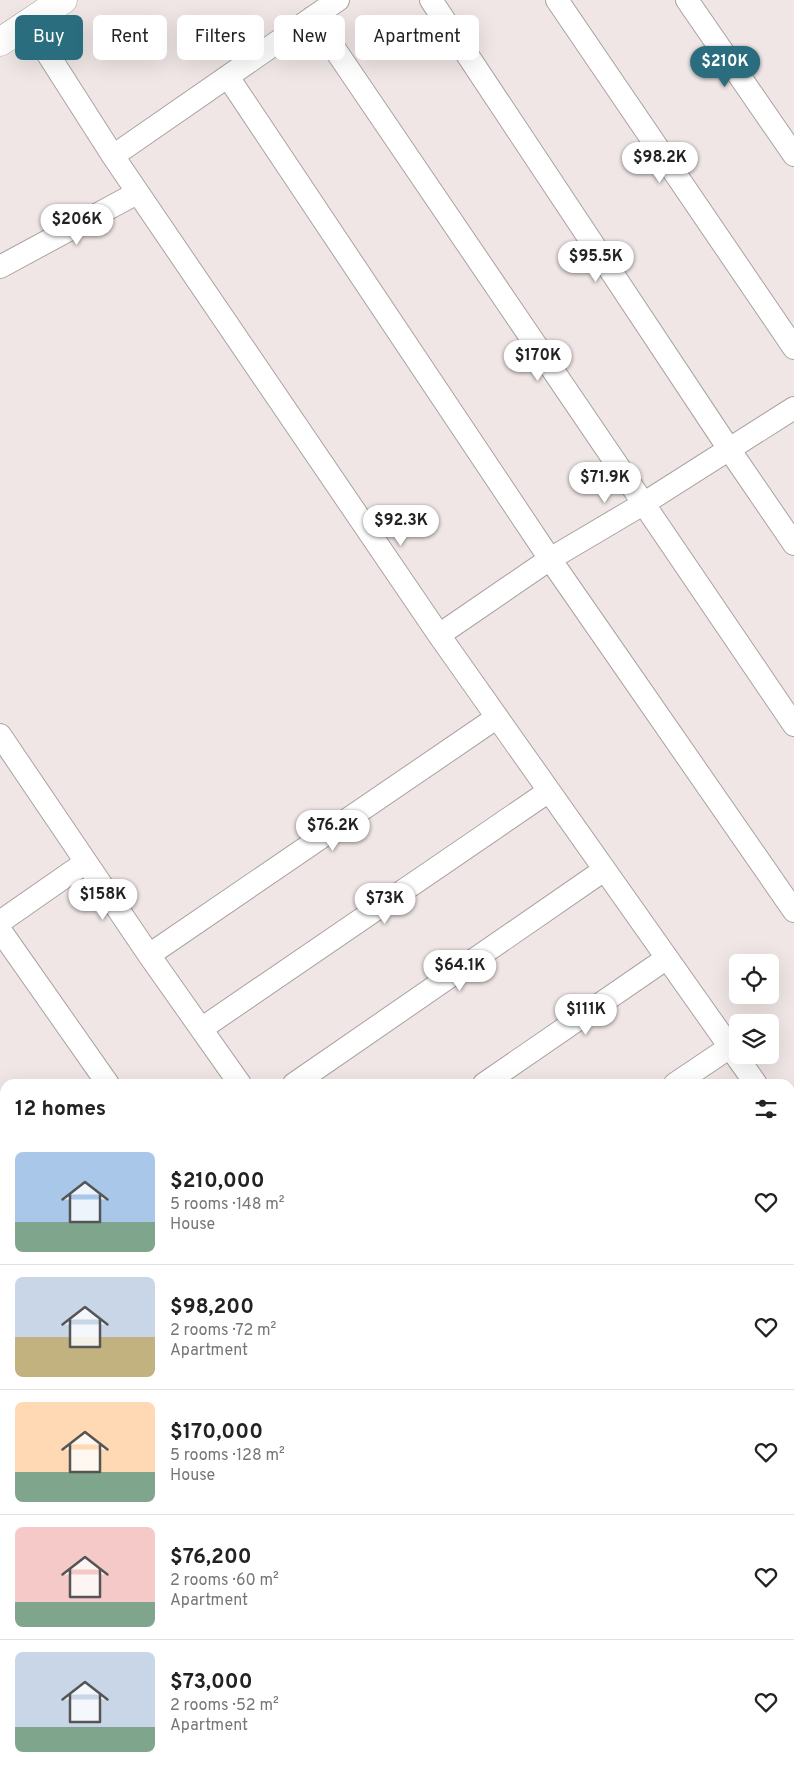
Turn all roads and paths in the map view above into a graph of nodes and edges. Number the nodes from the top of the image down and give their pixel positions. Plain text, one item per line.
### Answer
1 (63, 0) edge
2 (338, 0) edge
3 (431, 0) edge
4 (557, 0) edge
5 (688, 0) edge
6 (40, 15) edge
7 (316, 15) edge
8 (15, 32) edge
9 (0, 42) edge
10 (274, 45) edge
11 (51, 60) edge
12 (342, 60) edge
13 (228, 77) junction
14 (794, 155) edge
15 (112, 156) junction
16 (137, 192) junction
17 (0, 267) edge
18 (794, 348) edge
19 (794, 408) edge
20 (729, 449) junction
21 (643, 504) junction
22 (794, 544) edge
23 (550, 559) junction
24 (439, 635) junction
25 (496, 718) junction
26 (794, 725) edge
27 (0, 735) edge
28 (549, 791) junction
29 (86, 862) junction
30 (604, 870) junction
31 (794, 911) edge
32 (0, 922) edge
33 (0, 930) edge
34 (149, 955) junction
35 (667, 958) junction
36 (201, 1029) junction
37 (729, 1046) edge
38 (729, 1048) edge
39 (742, 1064) edge
40 (104, 1079) edge
41 (236, 1079) edge
42 (301, 1079) edge
43 (491, 1079) edge
44 (682, 1079) edge
45 (752, 1079) edge

1 - 6 street
2 - 7 street
3 - 20 street
4 - 18 street
5 - 14 street
8 - 9 street
10 - 13 street
11 - 15 street
12 - 21 street
13 - 15 street
13 - 23 street
15 - 16 street
16 - 17 street
16 - 24 street
19 - 20 street
20 - 21 street
20 - 22 street
21 - 23 street
21 - 26 street
23 - 24 street
23 - 31 street
24 - 25 street
25 - 28 street
25 - 34 street
27 - 29 street
28 - 30 street
28 - 36 street
29 - 32 street
29 - 34 street
30 - 35 street
30 - 42 street
33 - 40 street
34 - 36 street
35 - 37 street
35 - 43 street
36 - 41 street
38 - 44 street
39 - 45 street

